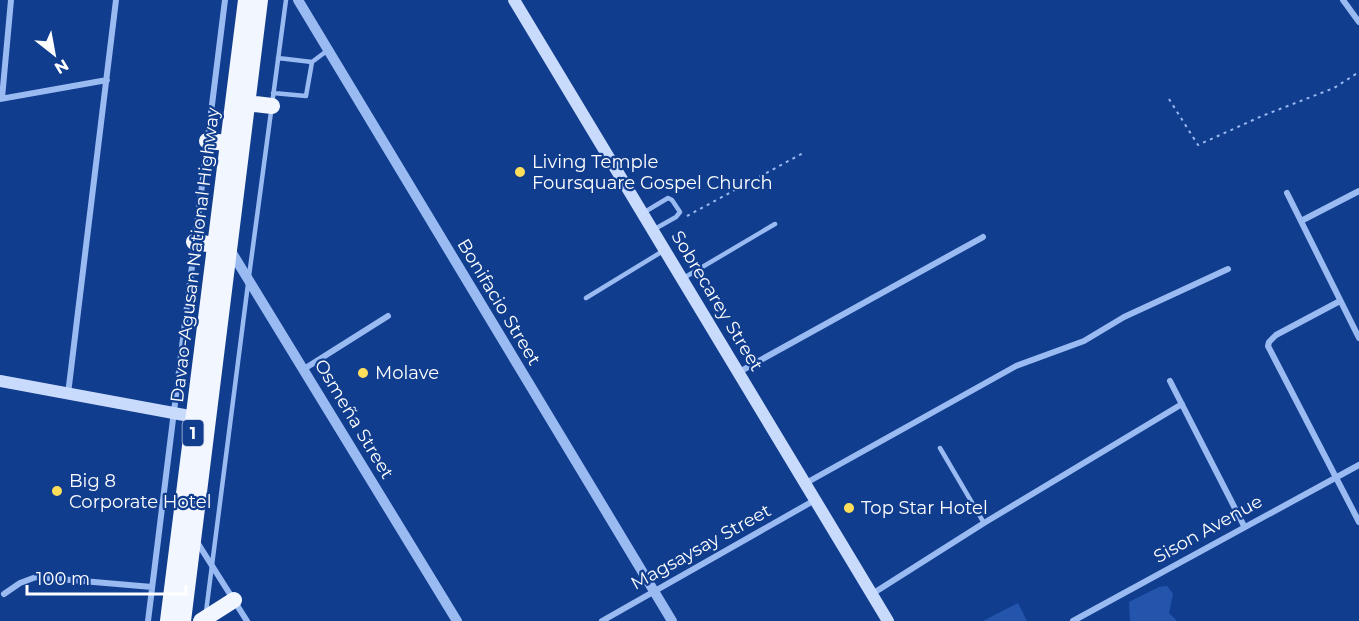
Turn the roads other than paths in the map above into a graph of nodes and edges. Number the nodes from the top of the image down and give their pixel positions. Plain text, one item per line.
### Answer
1 (11, 0) edge
2 (116, 0) edge
3 (225, 0) edge
4 (246, 0) edge
5 (260, 0) edge
6 (286, 0) edge
7 (298, 0) edge
8 (514, 0) edge
9 (1343, 0) edge
10 (1359, 22) edge
11 (328, 50) junction
12 (278, 58) junction
13 (312, 62) junction
14 (107, 80) junction
15 (1, 98) edge
16 (272, 100) junction
17 (247, 103) junction
18 (207, 141) junction
19 (228, 143) junction
20 (1359, 191) edge
21 (1287, 193) dead end
22 (643, 213) junction
23 (1301, 221) junction
24 (775, 224) dead end
25 (653, 230) junction
26 (984, 237) dead end
27 (194, 242) junction
28 (222, 246) junction
29 (665, 250) junction
30 (1228, 269) dead end
31 (682, 279) junction
32 (249, 280) junction
33 (586, 298) dead end
34 (1340, 301) junction
35 (388, 316) dead end
36 (1359, 338) edge
37 (304, 369) junction
38 (739, 372) junction
39 (0, 381) edge
40 (1170, 381) dead end
41 (68, 393) junction
42 (1182, 404) junction
43 (173, 412) junction
44 (195, 417) junction
45 (940, 448) dead end
46 (1359, 465) edge
47 (1336, 477) junction
48 (806, 483) junction
49 (816, 500) junction
50 (1359, 522) edge
51 (984, 523) junction
52 (1244, 526) junction
53 (186, 535) junction
54 (213, 567) junction
55 (152, 587) junction
56 (654, 591) junction
57 (4, 594) dead end
58 (872, 594) junction
59 (234, 600) junction
60 (204, 620) edge
61 (148, 621) edge
62 (168, 621) edge
63 (183, 621) edge
64 (246, 621) edge
65 (457, 621) edge
66 (602, 621) edge
67 (672, 621) edge
68 (888, 621) edge
69 (1073, 621) edge

1 - 15 street
2 - 14 street
3 - 18 street
4 - 19 highway, Davao-Agusan National Highway / 1
5 - 17 highway, Davao-Agusan National Highway / 1
6 - 12 lane
7 - 11 street, Bonifacio Street
8 - 22 main road, Sobrecarey Street
9 - 10 street
11 - 13 lane
11 - 56 street, Bonifacio Street
12 - 13 lane
12 - 16 lane
13 - 16 lane
14 - 15 street
14 - 41 street
16 - 17 highway
16 - 32 lane
17 - 28 highway, Davao-Agusan National Highway / 1
18 - 19 highway
18 - 27 street
19 - 28 highway, Davao-Agusan National Highway / 1
20 - 23 street
21 - 23 street
22 - 25 main road, Sobrecarey Street
22 - 25 lane
23 - 34 street
24 - 31 lane
25 - 29 main road, Sobrecarey Street
26 - 38 street
27 - 28 highway
27 - 43 street
28 - 32 street, Osmeña Street
28 - 44 highway, Davao-Agusan National Highway / 1
28 - 53 highway, Davao-Agusan National Highway / 1
29 - 31 main road, Sobrecarey Street
29 - 33 lane
30 - 48 street
31 - 38 main road, Sobrecarey Street
32 - 37 street, Osmeña Street
32 - 54 lane
34 - 36 street
34 - 47 street
35 - 37 street
37 - 65 street, Osmeña Street
38 - 48 main road, Sobrecarey Street
39 - 41 main road
40 - 42 street
41 - 43 main road
42 - 51 street
42 - 52 street
43 - 44 main road
43 - 55 street
44 - 53 highway, Davao-Agusan National Highway / 1
45 - 51 lane
46 - 47 street, Sison Avenue
47 - 50 street
47 - 52 street, Sison Avenue
48 - 49 main road, Sobrecarey Street
49 - 56 street, Magsaysay Street
49 - 58 main road, Sobrecarey Street
51 - 58 street
52 - 69 street, Sison Avenue
53 - 54 street
53 - 62 highway, Davao-Agusan National Highway / 1
53 - 63 highway, Davao-Agusan National Highway / 1
54 - 59 street
54 - 60 lane
55 - 57 street
55 - 61 street
56 - 66 street, Magsaysay Street
56 - 67 street, Bonifacio Street
58 - 68 main road, Sobrecarey Street
59 - 60 highway
59 - 64 street

